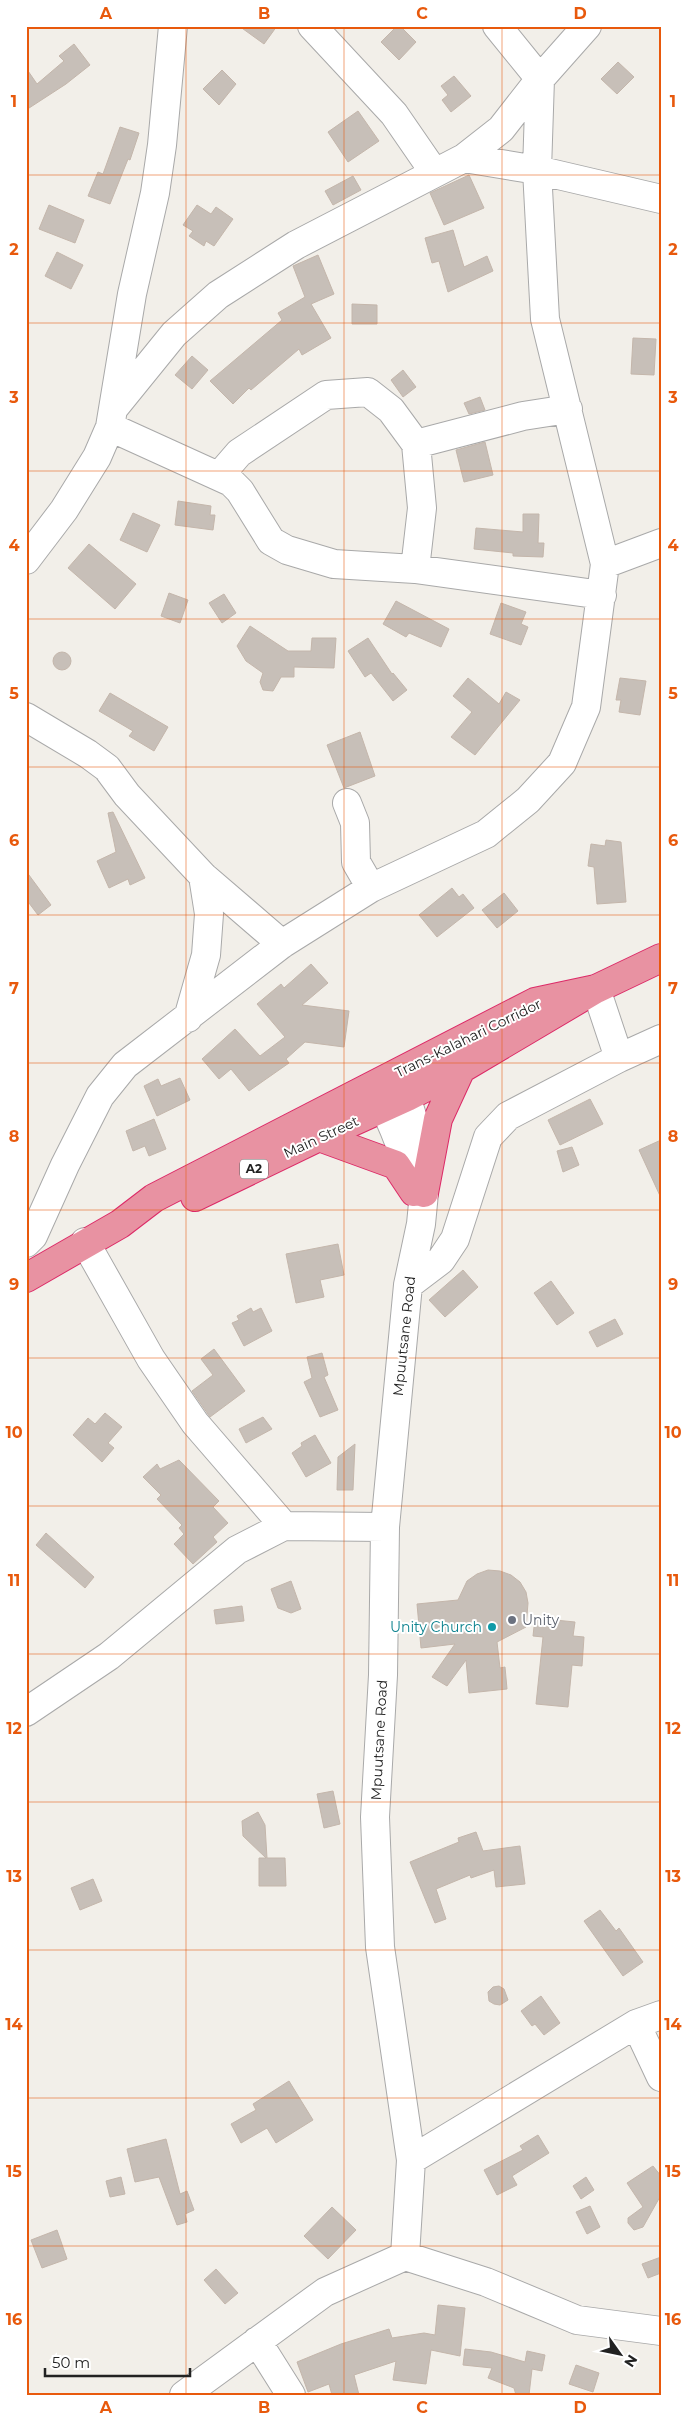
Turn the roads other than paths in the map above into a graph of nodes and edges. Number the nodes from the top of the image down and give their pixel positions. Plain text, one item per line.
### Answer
1 (172, 26) edge
2 (312, 26) edge
3 (497, 26) edge
4 (563, 26) edge
5 (587, 26) edge
6 (559, 57) junction
7 (540, 79) junction
8 (464, 158) junction
9 (537, 170) junction
10 (434, 172) junction
11 (661, 198) edge
12 (568, 409) junction
13 (112, 417) junction
14 (416, 444) junction
15 (220, 475) junction
16 (661, 543) edge
17 (26, 560) edge
18 (605, 564) junction
19 (415, 569) junction
20 (602, 595) junction
21 (26, 718) edge
22 (347, 803) dead end
23 (203, 876) junction
24 (371, 888) junction
25 (282, 944) junction
26 (661, 958) edge
27 (596, 988) junction
28 (188, 1018) junction
29 (661, 1039) edge
30 (619, 1058) junction
31 (461, 1069) junction
32 (388, 1097) junction
33 (319, 1137) junction
34 (419, 1192) junction
35 (120, 1224) junction
36 (85, 1242) junction
37 (26, 1243) edge
38 (26, 1278) edge
39 (408, 1285) junction
40 (284, 1526) junction
41 (385, 1527) junction
42 (26, 1712) edge
43 (648, 2020) edge
44 (661, 2077) edge
45 (411, 2160) junction
46 (405, 2256) junction
47 (661, 2331) edge
48 (257, 2341) junction
49 (184, 2395) edge
50 (291, 2395) edge

1 - 13 street
2 - 10 street
3 - 7 street
4 - 6 street
5 - 6 street
6 - 7 street
7 - 8 street
7 - 9 street
8 - 9 street
8 - 10 street
9 - 11 street
9 - 12 street
10 - 13 street
12 - 14 street
12 - 18 street
13 - 15 street
13 - 17 street
14 - 15 street
14 - 19 street
15 - 19 street
16 - 18 street
18 - 20 street
19 - 20 street
20 - 24 street
21 - 23 street
22 - 24 street
23 - 25 street
23 - 28 street
24 - 25 street
25 - 28 street
26 - 27 highway, Trans-Kalahari Corridor / A2
27 - 30 street
27 - 31 highway, Trans-Kalahari Corridor / A2
27 - 32 highway, Trans-Kalahari Corridor / A2
28 - 37 street
29 - 30 street
30 - 39 street
31 - 32 highway, Trans-Kalahari Corridor / A2
31 - 34 highway
32 - 33 highway, Main Street / A2
32 - 34 street, Mpuutsane Road
32 - 35 highway, Main Street / A2
33 - 34 highway
33 - 35 highway, Main Street / A2
34 - 39 street, Mpuutsane Road
35 - 36 highway, Main Street / A2
36 - 38 highway, Main Street / A2
36 - 40 street
39 - 41 street, Mpuutsane Road
40 - 41 street
40 - 42 street
41 - 45 street, Mpuutsane Road
43 - 44 street
43 - 45 street
45 - 46 street, Mpuutsane Road
46 - 47 street
46 - 48 street
48 - 49 street
48 - 50 street

